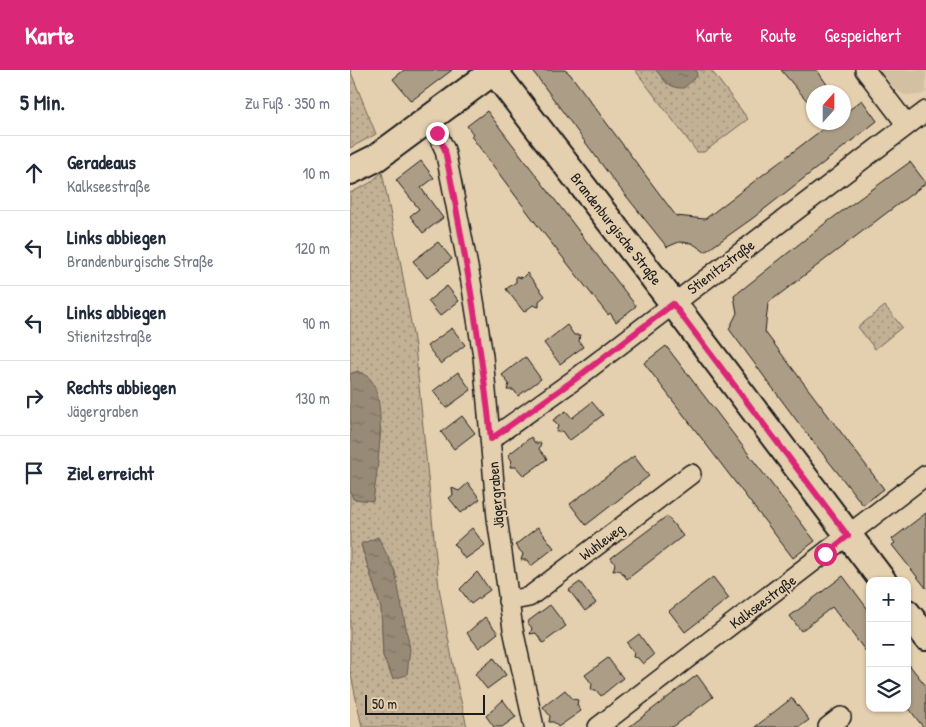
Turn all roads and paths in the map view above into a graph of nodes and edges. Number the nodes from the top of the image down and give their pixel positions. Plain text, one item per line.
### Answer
1 (494, 70) edge
2 (865, 70) edge
3 (427, 120) junction
4 (919, 122) edge
5 (350, 171) edge
6 (673, 304) junction
7 (491, 439) junction
8 (691, 474) dead end
9 (926, 475) edge
10 (848, 536) junction
11 (880, 577) edge
12 (508, 600) junction
13 (911, 618) edge
14 (926, 637) edge
15 (534, 727) edge
16 (598, 727) edge

1 - 3 street
1 - 6 street, Brandenburgische Straße
2 - 4 street
3 - 5 street
3 - 7 street, Jägergraben
4 - 6 street, Stienitzstraße
6 - 7 street, Stienitzstraße
6 - 10 street, Brandenburgische Straße
7 - 12 street, Jägergraben
8 - 12 street, Wuhleweg
9 - 10 street, Kalkseestraße
10 - 11 street, Brandenburgische Straße
10 - 16 street, Kalkseestraße
12 - 15 street, Jägergraben
13 - 14 street

